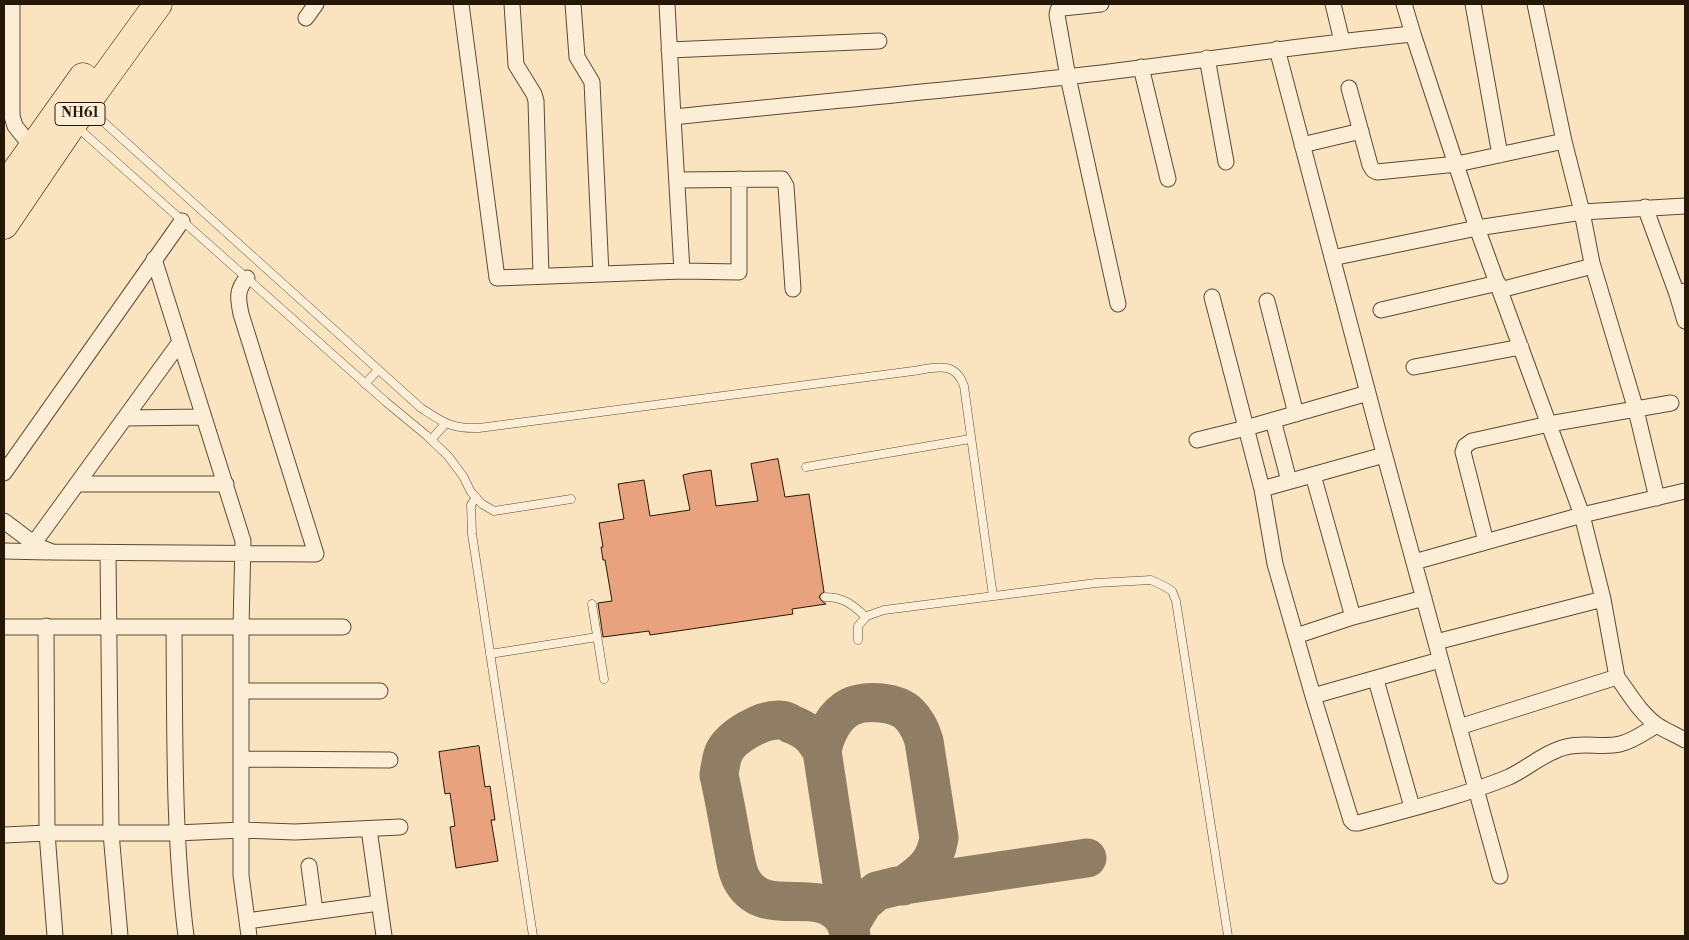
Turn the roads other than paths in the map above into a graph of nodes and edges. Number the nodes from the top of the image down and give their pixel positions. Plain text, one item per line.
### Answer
1 (12, 4) edge
2 (136, 4) edge
3 (158, 4) edge
4 (316, 4) edge
5 (461, 4) edge
6 (512, 4) edge
7 (573, 4) edge
8 (667, 4) edge
9 (1101, 4) edge
10 (1333, 4) edge
11 (1404, 4) edge
12 (1473, 4) edge
13 (1535, 4) edge
14 (306, 18) dead end
15 (8, 30) edge
16 (1413, 34) junction
17 (879, 41) dead end
18 (1342, 41) junction
19 (1277, 49) junction
20 (669, 50) junction
21 (1207, 58) junction
22 (8, 67) edge
23 (1141, 67) junction
24 (1068, 77) junction
25 (1349, 88) dead end
26 (72, 108) junction
27 (8, 113) edge
28 (673, 117) junction
29 (1361, 131) junction
30 (1564, 141) junction
31 (1302, 145) junction
32 (40, 155) junction
33 (1500, 155) junction
34 (1226, 162) dead end
35 (1457, 164) junction
36 (739, 179) junction
37 (1168, 179) dead end
38 (676, 180) junction
39 (4, 188) edge
40 (1685, 206) edge
41 (1645, 207) junction
42 (1582, 212) junction
43 (182, 221) junction
44 (4, 225) edge
45 (1477, 228) junction
46 (1332, 258) junction
47 (154, 259) junction
48 (1592, 263) junction
49 (682, 271) junction
50 (601, 274) junction
51 (541, 276) junction
52 (247, 278) junction
53 (1499, 287) junction
54 (793, 289) dead end
55 (1681, 293) edge
56 (1212, 297) dead end
57 (1268, 301) dead end
58 (1118, 304) dead end
59 (1381, 310) dead end
60 (1685, 321) edge
61 (180, 342) junction
62 (1521, 347) junction
63 (1414, 367) dead end
64 (378, 370) junction
65 (365, 384) junction
66 (1368, 393) junction
67 (1671, 404) dead end
68 (1636, 410) junction
69 (1296, 414) junction
70 (204, 417) junction
71 (125, 418) junction
72 (1273, 420) junction
73 (445, 424) junction
74 (1549, 424) junction
75 (1246, 428) junction
76 (970, 439) junction
77 (431, 440) junction
78 (1197, 440) dead end
79 (1384, 455) junction
80 (806, 467) dead end
81 (4, 473) edge
82 (1313, 475) junction
83 (1289, 481) junction
84 (77, 484) junction
85 (226, 484) junction
86 (1262, 489) junction
87 (1685, 491) edge
88 (476, 497) junction
89 (1657, 498) junction
90 (571, 499) dead end
91 (1582, 516) junction
92 (4, 521) edge
93 (1486, 542) junction
94 (34, 543) junction
95 (4, 551) edge
96 (52, 552) junction
97 (108, 554) junction
98 (243, 554) junction
99 (1414, 562) junction
100 (993, 596) junction
101 (825, 597) dead end
102 (1424, 598) junction
103 (1603, 599) junction
104 (592, 604) dead end
105 (866, 617) junction
106 (1353, 617) junction
107 (46, 626) junction
108 (108, 626) junction
109 (4, 627) edge
110 (174, 627) junction
111 (241, 627) junction
112 (343, 627) dead end
113 (1296, 636) junction
114 (597, 637) junction
115 (858, 640) dead end
116 (1436, 642) junction
117 (490, 654) junction
118 (1440, 660) junction
119 (1617, 676) junction
120 (604, 679) dead end
121 (1376, 680) junction
122 (242, 691) junction
123 (380, 691) dead end
124 (1313, 696) junction
125 (1657, 725) junction
126 (1459, 727) junction
127 (1685, 740) edge
128 (242, 759) junction
129 (390, 760) dead end
130 (1475, 790) junction
131 (1412, 807) junction
132 (400, 827) dead end
133 (369, 829) junction
134 (242, 830) junction
135 (47, 833) junction
136 (111, 833) junction
137 (177, 833) junction
138 (4, 835) edge
139 (309, 866) dead end
140 (1500, 876) dead end
141 (379, 903) junction
142 (315, 911) junction
143 (247, 920) junction
144 (55, 936) edge
145 (120, 936) edge
146 (186, 936) edge
147 (249, 936) edge
148 (384, 936) edge
149 (533, 936) edge
150 (1228, 936) edge

1 - 15 street
2 - 26 highway, NH61
3 - 26 highway, NH61
4 - 14 street
5 - 51 street
6 - 51 street
7 - 50 street
8 - 20 street
9 - 24 street
10 - 18 street
11 - 16 street
12 - 33 street
13 - 30 street
15 - 22 street
16 - 18 street
16 - 35 street
17 - 20 street
18 - 19 street
19 - 21 street
19 - 31 street
20 - 28 street
21 - 23 street
21 - 34 street
22 - 27 street
23 - 24 street
23 - 37 street
24 - 28 street
24 - 58 street
25 - 29 street
26 - 32 highway, NH61
26 - 43 lane
26 - 64 lane
27 - 32 street
28 - 38 street
29 - 31 street
29 - 35 street
30 - 33 street
30 - 42 street
31 - 46 street
32 - 39 highway, NH61
32 - 44 highway, NH61
33 - 35 street
35 - 45 street
36 - 38 street
36 - 49 street
36 - 54 street
38 - 49 street
40 - 41 street
41 - 42 street
41 - 55 street
42 - 45 street
42 - 48 street
43 - 47 street
43 - 52 lane
45 - 46 street
45 - 53 street
46 - 66 street
47 - 61 street
47 - 81 street
48 - 53 street
48 - 68 street
49 - 50 street
50 - 51 street
52 - 65 lane
52 - 98 street
53 - 59 street
53 - 62 street
55 - 60 street
56 - 75 street
57 - 69 street
61 - 70 street
61 - 71 street
62 - 63 street
62 - 74 street
64 - 65 lane
64 - 73 lane
65 - 77 lane
66 - 69 street
66 - 79 street
67 - 68 street
68 - 74 street
68 - 89 street
69 - 72 street
70 - 71 street
70 - 85 street
71 - 84 street
72 - 75 street
72 - 83 street
73 - 76 lane
73 - 77 lane
74 - 91 street
74 - 93 street
75 - 78 street
75 - 86 street
76 - 80 lane
76 - 100 lane
77 - 88 lane
79 - 82 street
79 - 99 street
82 - 83 street
82 - 106 street
83 - 86 street
84 - 85 street
84 - 94 street
85 - 98 street
86 - 113 street
87 - 89 street
88 - 90 lane
88 - 117 lane
89 - 91 street
91 - 93 street
91 - 103 street
92 - 94 street
93 - 99 street
94 - 96 street
95 - 96 street
96 - 97 street
97 - 98 street
97 - 108 street
98 - 111 street
99 - 102 street
100 - 105 lane
100 - 150 lane
101 - 105 lane
102 - 106 street
102 - 116 street
103 - 116 street
103 - 119 street
104 - 114 lane
105 - 115 lane
106 - 113 street
107 - 108 street
107 - 109 street
107 - 135 street
108 - 110 street
108 - 136 street
110 - 111 street
110 - 137 street
111 - 112 street
111 - 122 street
113 - 124 street
114 - 117 lane
114 - 120 lane
116 - 118 street
117 - 149 lane
118 - 121 street
118 - 126 street
119 - 125 street
119 - 126 street
121 - 124 street
121 - 131 street
122 - 123 street
122 - 128 street
124 - 131 street
125 - 127 street
125 - 130 street
126 - 130 street
128 - 129 street
128 - 134 street
130 - 131 street
130 - 140 street
132 - 133 street
133 - 134 street
133 - 141 street
134 - 137 street
134 - 143 street
135 - 136 street
135 - 138 street
135 - 144 street
136 - 137 street
136 - 145 street
137 - 146 street
139 - 142 street
141 - 142 street
141 - 148 street
142 - 143 street
143 - 147 street

